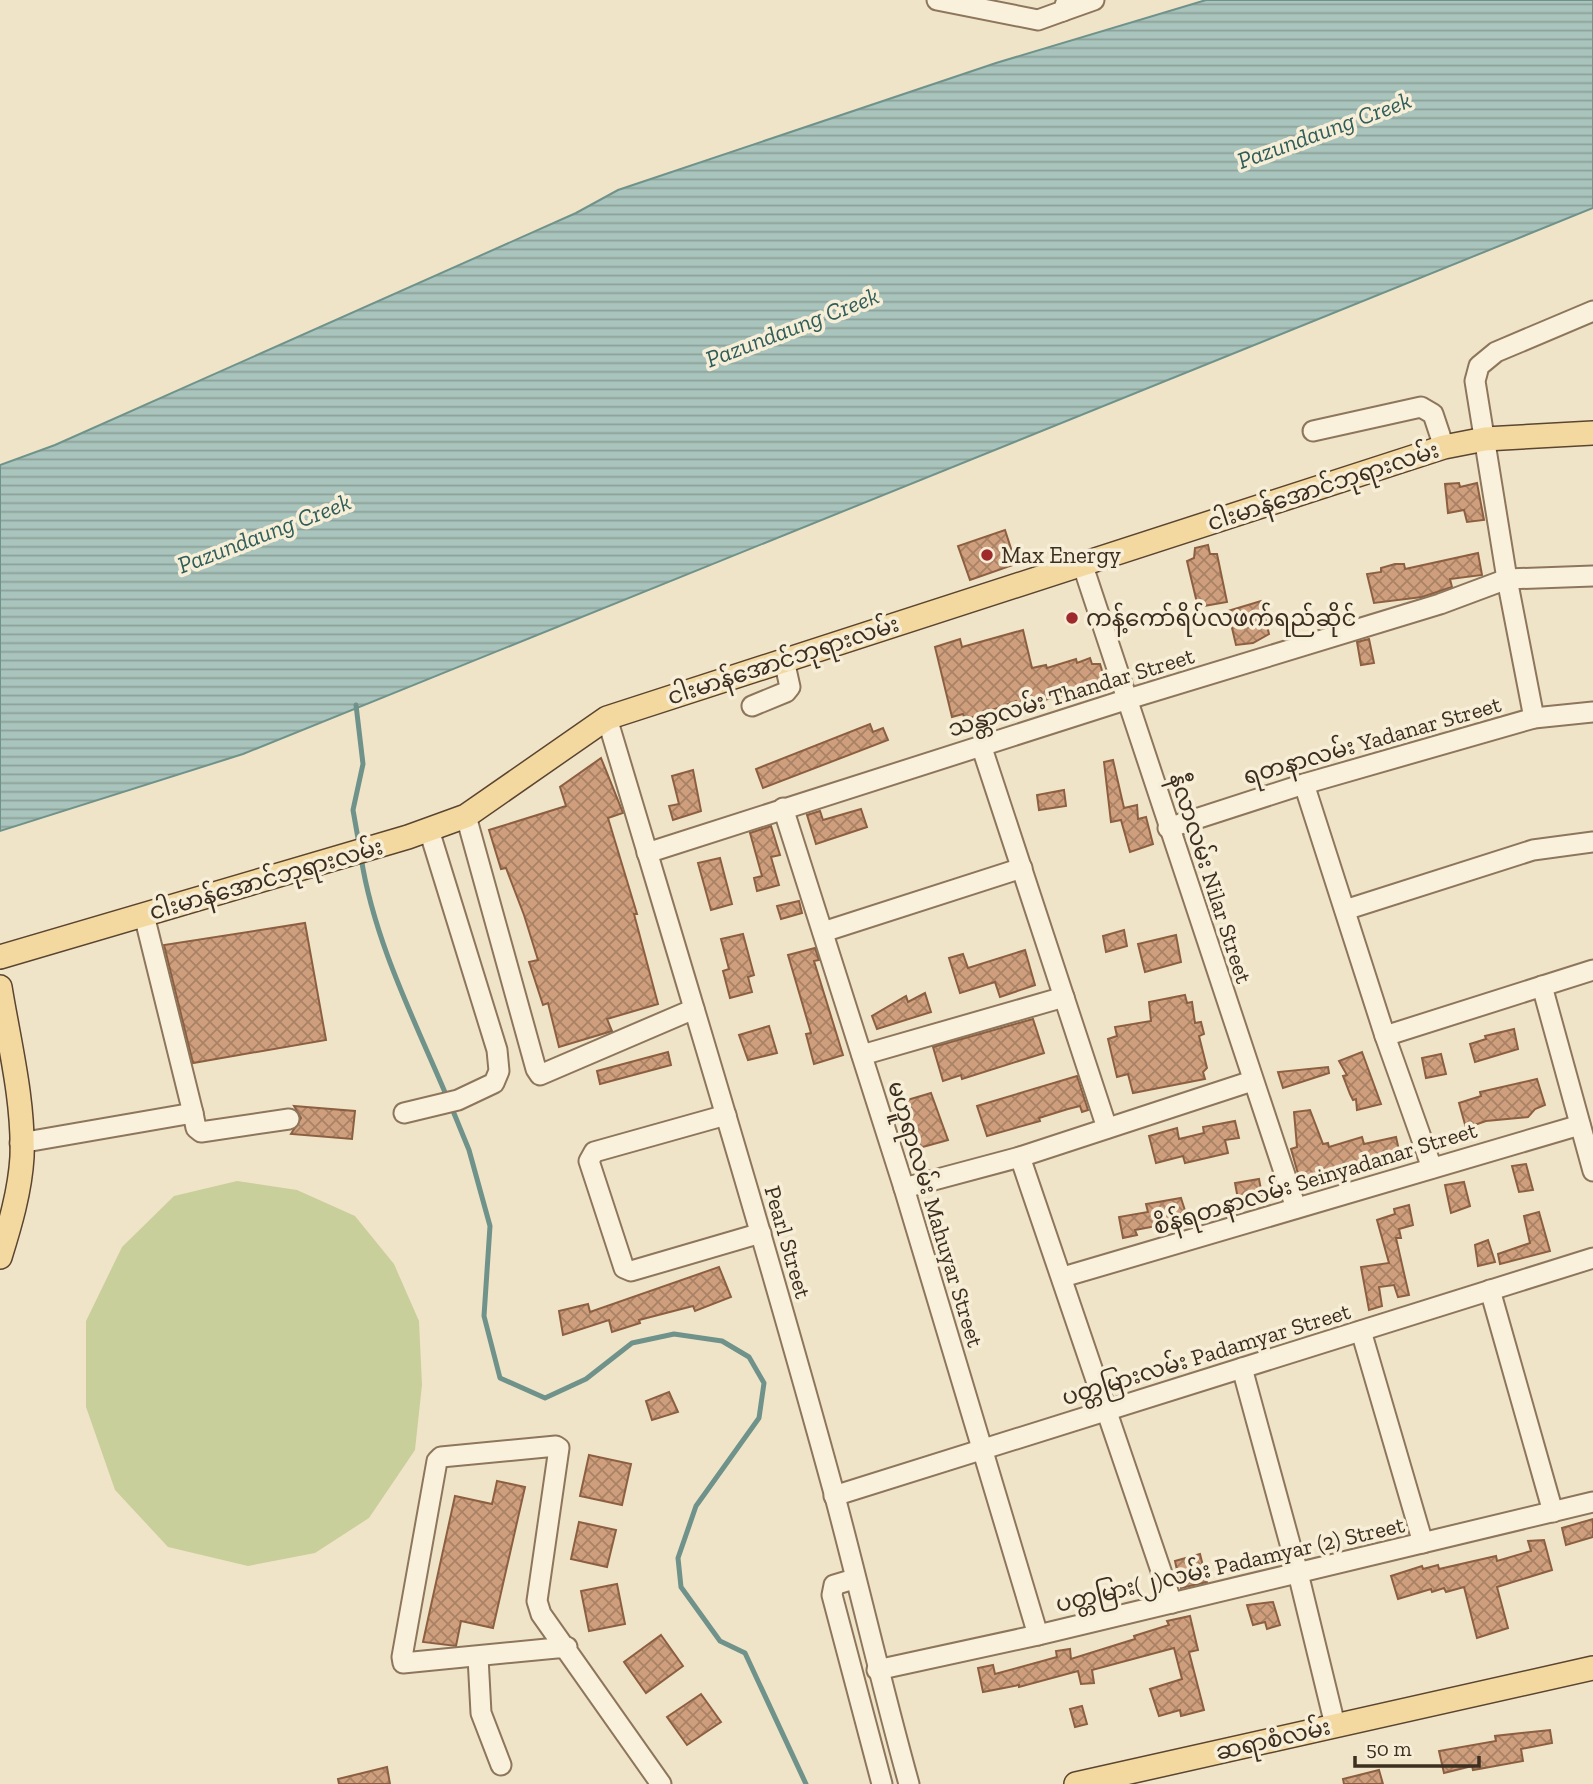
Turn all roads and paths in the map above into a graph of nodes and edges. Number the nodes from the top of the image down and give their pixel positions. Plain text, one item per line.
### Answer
1 (937, 0) edge
2 (1094, 0) edge
3 (1065, 6) edge
4 (1593, 310) edge
5 (1313, 430) dead end
6 (1593, 433) edge
7 (1485, 439) junction
8 (1444, 447) junction
9 (1082, 563) junction
10 (1593, 576) edge
11 (1507, 579) junction
12 (784, 660) junction
13 (1125, 700) junction
14 (752, 706) dead end
15 (1593, 712) edge
16 (607, 718) junction
17 (1534, 718) junction
18 (981, 746) junction
19 (1304, 784) junction
20 (783, 808) junction
21 (466, 816) junction
22 (1168, 828) junction
23 (429, 830) junction
24 (1593, 842) edge
25 (648, 853) junction
26 (1021, 868) junction
27 (1345, 910) junction
28 (144, 915) junction
29 (823, 932) junction
30 (0, 957) edge
31 (1593, 970) edge
32 (1542, 986) junction
33 (0, 988) edge
34 (1064, 997) junction
35 (694, 1009) junction
36 (1385, 1036) junction
37 (862, 1055) junction
38 (1252, 1081) junction
39 (193, 1113) junction
40 (404, 1113) dead end
41 (726, 1115) junction
42 (289, 1119) dead end
43 (1580, 1125) junction
44 (1107, 1128) junction
45 (20, 1143) junction
46 (1020, 1157) junction
47 (1432, 1168) junction
48 (1593, 1171) edge
49 (904, 1188) junction
50 (1296, 1208) junction
51 (761, 1233) junction
52 (0, 1256) edge
53 (1593, 1258) edge
54 (1063, 1277) junction
55 (1490, 1290) junction
56 (1361, 1331) junction
57 (1242, 1368) junction
58 (1104, 1412) junction
59 (981, 1450) junction
60 (834, 1496) junction
61 (1593, 1502) edge
62 (1553, 1511) junction
63 (1423, 1543) junction
64 (1298, 1573) junction
65 (854, 1579) junction
66 (1172, 1603) junction
67 (1038, 1635) junction
68 (567, 1647) junction
69 (478, 1657) junction
70 (1593, 1668) edge
71 (877, 1670) junction
72 (1335, 1725) junction
73 (501, 1765) dead end
74 (661, 1784) edge
75 (882, 1784) edge
76 (909, 1784) edge
77 (1076, 1784) edge

1 - 3 street
2 - 3 street
4 - 7 street
5 - 8 street
6 - 7 main road, ငါးမာန်အောင်ဘုရားလမ်း
7 - 8 main road, ငါးမာန်အောင်ဘုရားလမ်း
7 - 11 street
8 - 9 main road, ငါးမာန်အောင်ဘုရားလမ်း
9 - 12 main road, ငါးမာန်အောင်ဘုရားလမ်း
9 - 13 street, နီလာလမ်း Nilar Street
10 - 11 street, သန္တာလမ်း Thandar Street
11 - 13 street, သန္တာလမ်း Thandar Street
11 - 17 street
12 - 14 street
12 - 16 main road, ငါးမာန်အောင်ဘုရားလမ်း
13 - 18 street, သန္တာလမ်း Thandar Street
13 - 22 street, နီလာလမ်း Nilar Street
15 - 17 street, ရတနာလမ်း Yadanar Street
16 - 21 main road, ငါးမာန်အောင်ဘုရားလမ်း
16 - 25 street, Pearl Street
17 - 19 street, ရတနာလမ်း Yadanar Street
18 - 20 street, သန္တာလမ်း Thandar Street
18 - 26 street
19 - 22 street, ရတနာလမ်း Yadanar Street
19 - 27 street
20 - 25 street, သန္တာလမ်း Thandar Street
20 - 29 street, မဟူရာလမ်း Mahuyar Street
21 - 23 main road, ငါးမာန်အောင်ဘုရားလမ်း
21 - 35 street
22 - 38 street, နီလာလမ်း Nilar Street
23 - 28 main road, ငါးမာန်အောင်ဘုရားလမ်း
23 - 40 street
24 - 27 street
25 - 35 street, Pearl Street
26 - 29 street
26 - 34 street
27 - 36 street
28 - 30 main road, ငါးမာန်အောင်ဘုရားလမ်း
28 - 39 street
29 - 37 street, မဟူရာလမ်း Mahuyar Street
31 - 32 street
32 - 36 street
32 - 43 street
33 - 45 main road
34 - 37 street
34 - 44 street
35 - 41 street, Pearl Street
36 - 47 street
37 - 49 street, မဟူရာလမ်း Mahuyar Street
38 - 44 street
38 - 50 street, နီလာလမ်း Nilar Street
39 - 42 street
39 - 45 street
41 - 51 street, Pearl Street
41 - 51 street
43 - 47 street, စိန်ရတနာလမ်း Seinyadanar Street
43 - 48 street
44 - 46 street
45 - 52 main road
46 - 49 street
46 - 54 street
47 - 50 street, စိန်ရတနာလမ်း Seinyadanar Street
49 - 59 street, မဟူရာလမ်း Mahuyar Street
50 - 54 street, စိန်ရတနာလမ်း Seinyadanar Street
51 - 60 street, Pearl Street
53 - 55 street, ပတ္တမြားလမ်း Padamyar Street
54 - 58 street
55 - 56 street, ပတ္တမြားလမ်း Padamyar Street
55 - 62 street
56 - 57 street, ပတ္တမြားလမ်း Padamyar Street
56 - 63 street
57 - 58 street, ပတ္တမြားလမ်း Padamyar Street
57 - 64 street
58 - 59 street, ပတ္တမြားလမ်း Padamyar Street
58 - 66 street
59 - 60 street, ပတ္တမြားလမ်း Padamyar Street
59 - 67 street, မဟူရာလမ်း Mahuyar Street
60 - 65 street, Pearl Street
61 - 62 street, ပတ္တမြား(၂)လမ်း Padamyar (2) Street
62 - 63 street, ပတ္တမြား(၂)လမ်း Padamyar (2) Street
63 - 64 street, ပတ္တမြား(၂)လမ်း Padamyar (2) Street
64 - 66 street, ပတ္တမြား(၂)လမ်း Padamyar (2) Street
64 - 72 street
65 - 71 street, Pearl Street
65 - 75 street
66 - 67 street, ပတ္တမြား(၂)လမ်း Padamyar (2) Street
67 - 71 street, ပတ္တမြား(၂)လမ်း Padamyar (2) Street
68 - 69 street
68 - 69 street
68 - 74 street
69 - 73 street
70 - 72 main road, ဆရာစံလမ်း
71 - 76 street, Pearl Street
72 - 77 main road, ဆရာစံလမ်း

